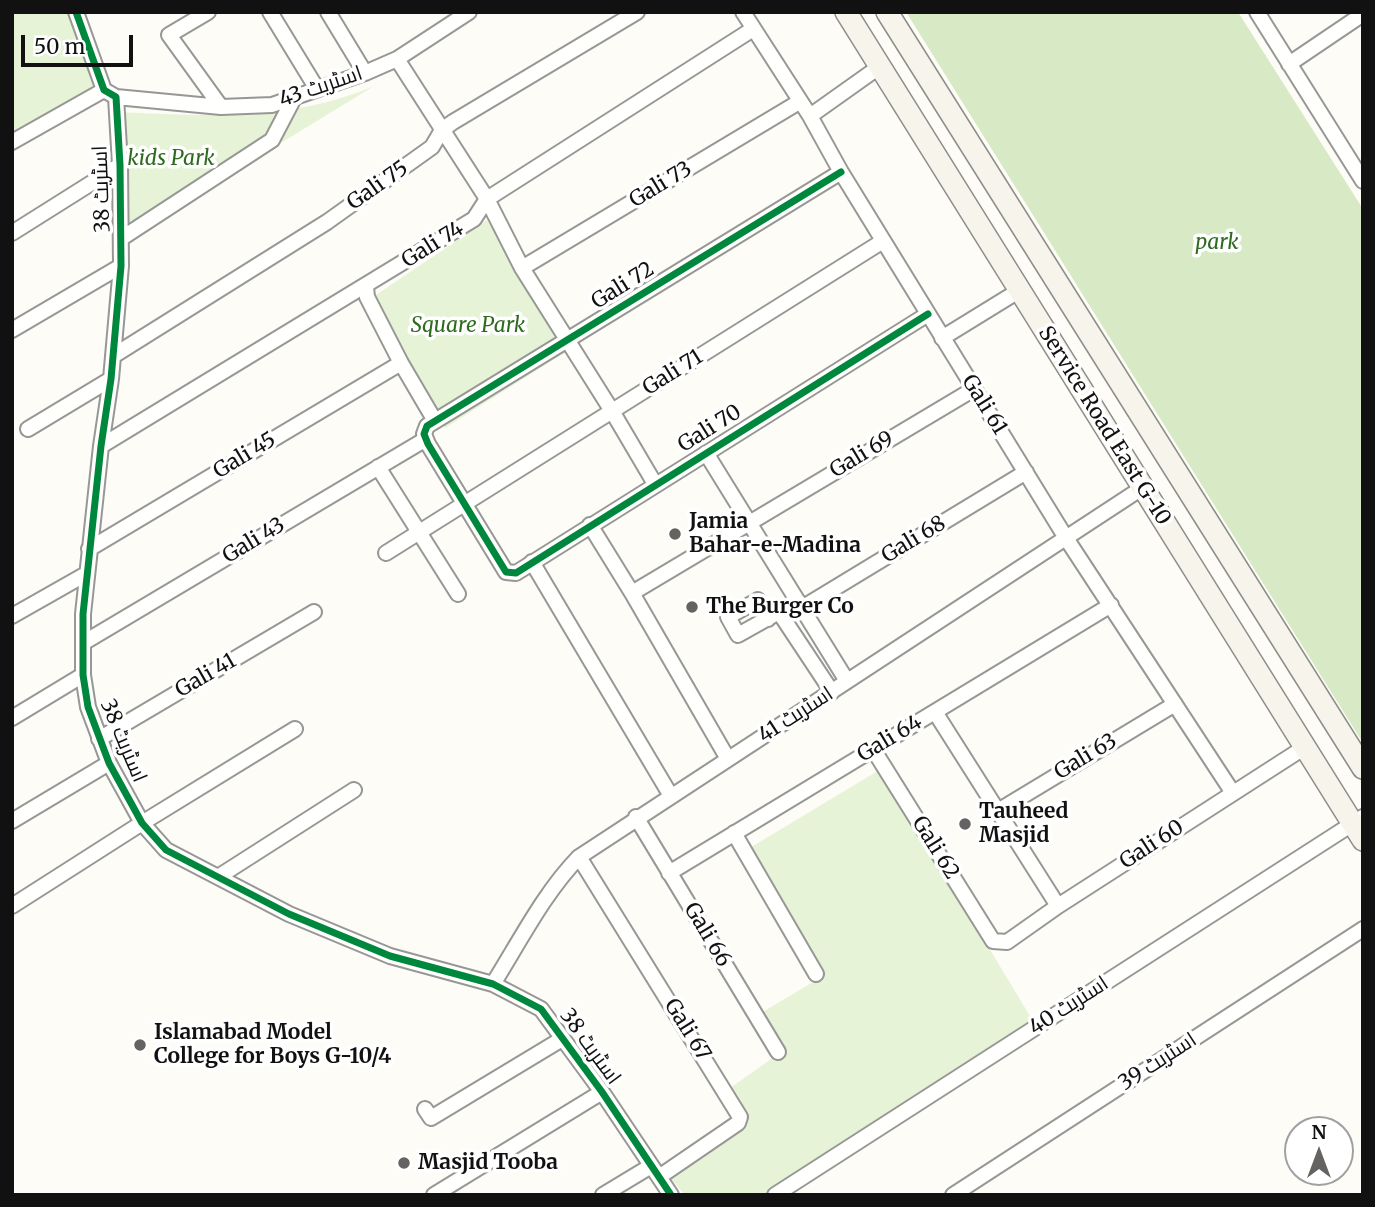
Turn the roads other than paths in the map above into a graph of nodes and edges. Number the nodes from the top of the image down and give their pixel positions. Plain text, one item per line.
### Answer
1 (208, 12) edge
2 (270, 12) edge
3 (328, 12) edge
4 (468, 12) edge
5 (637, 12) edge
6 (743, 12) edge
7 (846, 12) edge
8 (887, 12) edge
9 (1256, 12) edge
10 (82, 14) edge
11 (1363, 14) edge
12 (753, 29) junction
13 (397, 59) junction
14 (1289, 64) junction
15 (879, 68) junction
16 (365, 73) junction
17 (317, 89) junction
18 (110, 94) junction
19 (294, 98) junction
20 (799, 102) junction
21 (221, 107) junction
22 (810, 116) junction
23 (442, 130) junction
24 (12, 142) edge
25 (120, 165) junction
26 (841, 172) junction
27 (988, 173) junction
28 (1363, 181) edge
29 (957, 192) junction
30 (487, 199) junction
31 (12, 233) edge
32 (122, 238) junction
33 (883, 241) junction
34 (121, 266) junction
35 (522, 268) junction
36 (366, 287) junction
37 (1020, 290) junction
38 (928, 314) junction
39 (12, 330) edge
40 (942, 338) junction
41 (568, 340) junction
42 (113, 356) junction
43 (401, 363) junction
44 (111, 379) junction
45 (974, 389) junction
46 (612, 411) junction
47 (27, 429) dead end
48 (428, 430) junction
49 (101, 446) junction
50 (706, 453) junction
51 (379, 467) junction
52 (1026, 472) junction
53 (655, 484) junction
54 (1142, 488) junction
55 (463, 504) junction
56 (749, 522) junction
57 (590, 525) junction
58 (419, 532) junction
59 (1066, 538) junction
60 (89, 549) junction
61 (386, 552) dead end
62 (532, 562) junction
63 (86, 574) junction
64 (632, 593) junction
65 (458, 594) dead end
66 (800, 605) junction
67 (1111, 605) junction
68 (314, 612) dead end
69 (12, 617) edge
70 (83, 643) junction
71 (83, 676) junction
72 (848, 681) junction
73 (832, 692) junction
74 (1175, 704) junction
75 (935, 712) junction
76 (12, 718) edge
77 (295, 729) dead end
78 (99, 739) junction
79 (1304, 747) junction
80 (873, 749) junction
81 (728, 759) junction
82 (108, 763) junction
83 (1363, 768) edge
84 (354, 790) dead end
85 (1233, 793) junction
86 (671, 796) junction
87 (998, 811) junction
88 (636, 817) junction
89 (12, 821) edge
90 (142, 823) junction
91 (1359, 827) edge
92 (734, 833) junction
93 (579, 857) junction
94 (669, 873) junction
95 (218, 877) junction
96 (12, 906) edge
97 (1058, 906) junction
98 (1363, 929) edge
99 (1000, 943) joint
100 (816, 974) dead end
101 (493, 984) junction
102 (562, 1039) junction
103 (778, 1052) dead end
104 (602, 1092) junction
105 (425, 1109) dead end
106 (655, 1171) junction
107 (434, 1195) edge
108 (603, 1195) edge
109 (671, 1195) edge
110 (775, 1195) edge
111 (953, 1195) edge

1 - 21 street
2 - 17 street
3 - 16 street
4 - 13 street, اسٹریٹ 43
5 - 23 street, Gali 75
6 - 12 street, Gali 61
7 - 15 main road, Service Road East G-10
8 - 27 main road, Service Road East G-10
9 - 14 street
10 - 18 street, اسٹریٹ 38
11 - 14 street
12 - 20 street, Gali 61
12 - 30 street, Gali 74
13 - 16 street, اسٹریٹ 43
13 - 23 street
14 - 28 street
15 - 22 street
15 - 29 main road, Service Road East G-10
16 - 17 street, اسٹریٹ 43
17 - 19 street, اسٹریٹ 43
18 - 21 street, اسٹریٹ 43
18 - 24 street
18 - 25 street, اسٹریٹ 38
19 - 21 street, اسٹریٹ 43
19 - 32 street
20 - 22 street, Gali 61
20 - 35 street, Gali 73
22 - 26 street, Gali 61
23 - 30 street
23 - 42 street, Gali 75
25 - 31 street
25 - 32 street, اسٹریٹ 38
26 - 33 street, Gali 61
26 - 41 street, Gali 72
27 - 29 main road
27 - 83 main road, Service Road East G-10
29 - 37 main road, Service Road East G-10
30 - 35 street
30 - 36 street, Gali 74
32 - 34 street, اسٹریٹ 38
33 - 38 street, Gali 61
33 - 46 street, Gali 71
34 - 39 street
34 - 42 street, اسٹریٹ 38
35 - 41 street
36 - 43 street
36 - 49 street, Gali 74
37 - 40 street
37 - 54 main road, Service Road East G-10
38 - 40 street, Gali 61
38 - 50 street, Gali 70
40 - 45 street, Gali 61
41 - 46 street
41 - 48 street, Gali 72
42 - 44 street, اسٹریٹ 38
43 - 48 street
43 - 60 street, Gali 45
44 - 47 street
44 - 49 street, اسٹریٹ 38
45 - 52 street, Gali 61
45 - 56 street, Gali 69
46 - 53 street
46 - 55 street, Gali 71
48 - 51 street, Gali 43
48 - 55 street
49 - 60 street, اسٹریٹ 38
50 - 53 street, Gali 70
50 - 56 street
51 - 58 street
51 - 70 street, Gali 43
52 - 59 street, Gali 61
52 - 66 street, Gali 68
53 - 57 street, Gali 70
54 - 59 street, اسٹریٹ 41
54 - 79 main road, Service Road East G-10
55 - 58 street, Gali 71
55 - 62 street, Gali 70
56 - 64 street, Gali 69
56 - 66 street
57 - 62 street, Gali 70
57 - 64 street
58 - 61 street, Gali 71
58 - 65 street
59 - 67 street, Gali 61
59 - 72 street, اسٹریٹ 41
60 - 63 street, اسٹریٹ 38
62 - 86 street
63 - 69 street
63 - 70 street, اسٹریٹ 38
64 - 81 street
66 - 72 street
66 - 73 street, Gali 68
67 - 74 street, Gali 61
67 - 75 street, Gali 64
68 - 78 street, Gali 41
70 - 71 street, اسٹریٹ 38
71 - 76 street
71 - 78 street, اسٹریٹ 38
72 - 73 street, اسٹریٹ 41
73 - 81 street, اسٹریٹ 41
74 - 85 street, Gali 61
74 - 87 street, Gali 63
75 - 80 street, Gali 64
75 - 87 street
77 - 90 street
78 - 82 street, اسٹریٹ 38
79 - 85 street, Gali 60
79 - 91 main road, Service Road East G-10
80 - 92 street, Gali 64
80 - 99 street, Gali 62
81 - 86 street, اسٹریٹ 41
82 - 89 street
82 - 90 street, اسٹریٹ 38
84 - 95 street
85 - 97 street, Gali 60
86 - 88 street, اسٹریٹ 41
87 - 97 street
88 - 93 street, اسٹریٹ 41
88 - 94 street, Gali 66
90 - 95 street, اسٹریٹ 38
90 - 96 street
91 - 110 street, اسٹریٹ 40
92 - 94 street, Gali 64
92 - 100 street
93 - 101 street, اسٹریٹ 41
93 - 106 street, Gali 67
94 - 103 street, Gali 66
95 - 101 street, اسٹریٹ 38
97 - 99 street, Gali 60
98 - 111 street, اسٹریٹ 39
101 - 102 street, اسٹریٹ 38
102 - 104 street, اسٹریٹ 38
102 - 105 street
104 - 106 street, اسٹریٹ 38
104 - 107 street
106 - 108 street
106 - 109 street, اسٹریٹ 38

